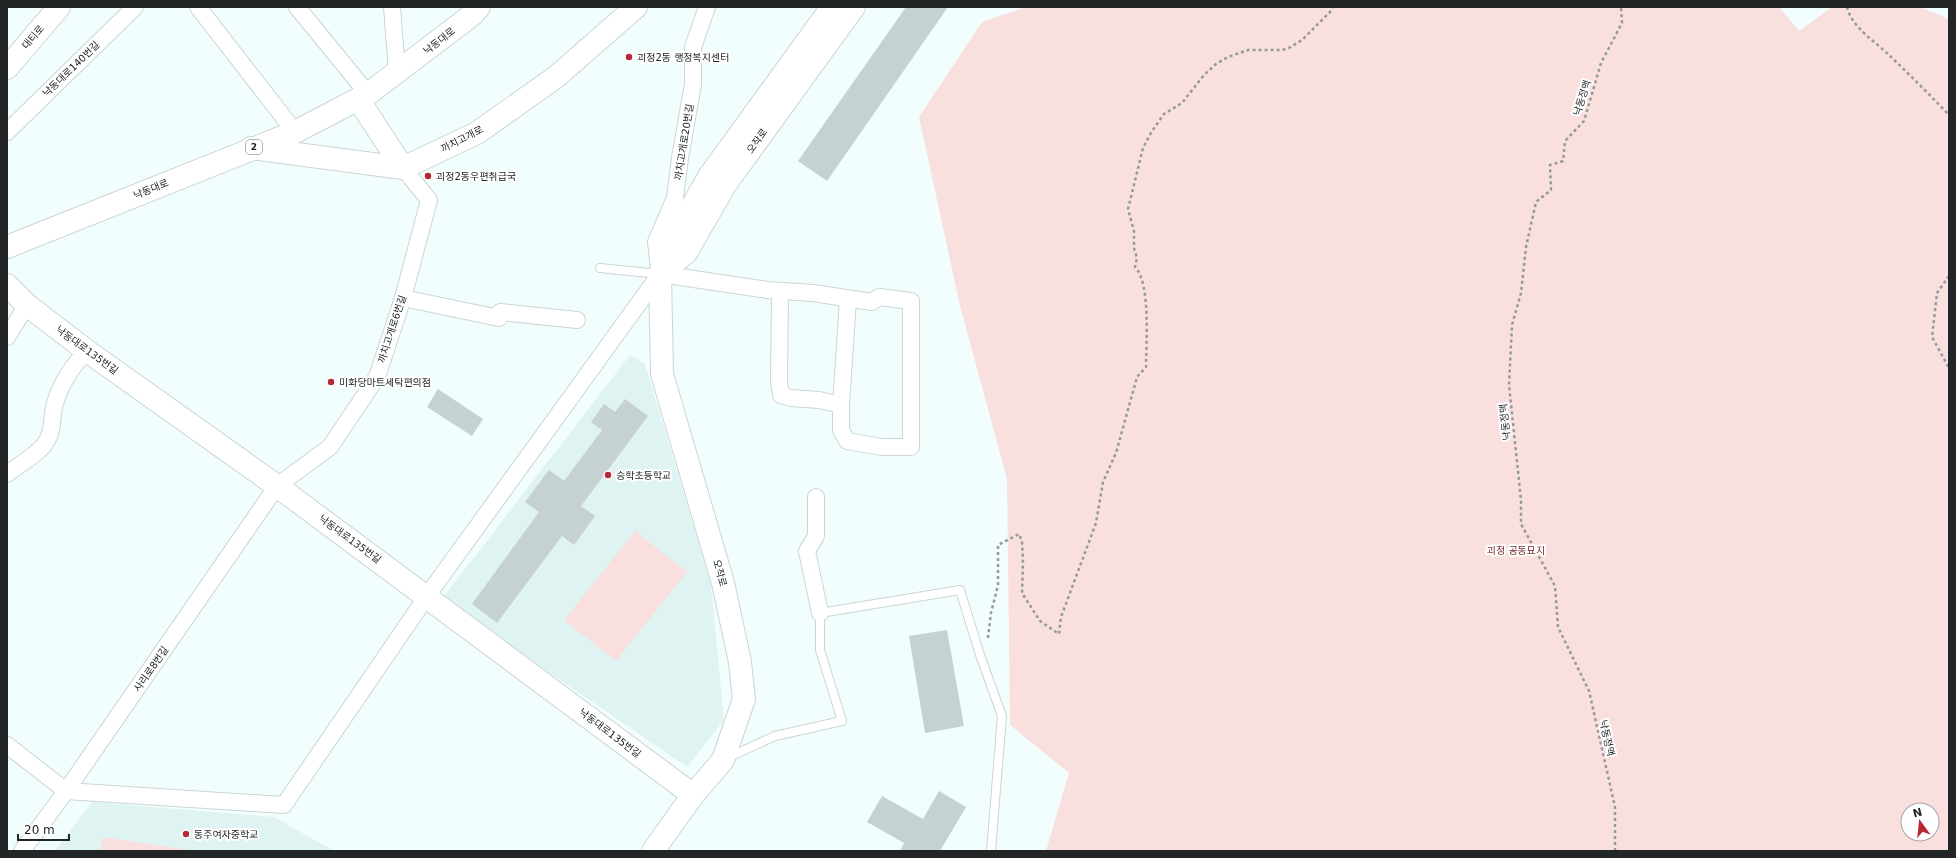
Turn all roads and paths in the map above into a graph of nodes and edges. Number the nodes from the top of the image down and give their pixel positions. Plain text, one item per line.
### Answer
1 (59, 7) edge
2 (135, 7) edge
3 (198, 7) edge
4 (297, 7) edge
5 (392, 7) edge
6 (479, 7) edge
7 (636, 7) edge
8 (707, 7) edge
9 (832, 7) edge
10 (854, 7) edge
11 (1333, 7) edge
12 (1621, 7) edge
13 (1848, 7) edge
14 (7, 68) edge
15 (397, 73) junction
16 (363, 97) junction
17 (1949, 115) edge
18 (7, 132) edge
19 (295, 132) junction
20 (251, 148) junction
21 (403, 168) junction
22 (7, 247) edge
23 (600, 268) dead end
24 (660, 274) junction
25 (1949, 276) edge
26 (7, 284) edge
27 (780, 291) junction
28 (403, 298) junction
29 (848, 299) junction
30 (26, 305) junction
31 (577, 320) dead end
32 (7, 337) edge
33 (87, 351) junction
34 (1949, 368) edge
35 (840, 405) junction
36 (7, 474) edge
37 (277, 486) junction
38 (816, 497) dead end
39 (427, 596) junction
40 (820, 613) junction
41 (985, 669) junction
42 (7, 745) edge
43 (723, 760) junction
44 (66, 791) junction
45 (693, 795) junction
46 (22, 851) edge
47 (653, 851) edge
48 (991, 851) edge
49 (1615, 851) edge

1 - 14 street, 대티로
2 - 18 street, 낙동대로140번길
3 - 19 street
4 - 16 street
5 - 15 street
6 - 15 street, 낙동대로 / 2
7 - 21 street, 까치고개로
8 - 24 street, 까치고개로20번길
9 - 24 street, 오작로
10 - 24 street, 오작로
11 - 41 path
12 - 49 path, 낙동정맥
13 - 17 path
15 - 16 street, 낙동대로 / 2
16 - 19 street, 낙동대로 / 2
16 - 21 street
19 - 20 street, 낙동대로 / 2
20 - 21 street
20 - 22 street, 낙동대로 / 2
21 - 28 street, 까치고개로6번길
23 - 24 lane
24 - 27 street
24 - 39 street
24 - 43 street, 오작로
25 - 34 path
26 - 30 street, 낙동대로135번길
27 - 29 street
27 - 35 street
28 - 31 street
28 - 37 street, 까치고개로6번길
29 - 35 street
29 - 35 street
30 - 32 street
30 - 33 street, 낙동대로135번길
33 - 36 street
33 - 37 street, 낙동대로135번길
37 - 39 street, 낙동대로135번길
37 - 44 street, 사리로8번길
38 - 40 street
39 - 44 street
39 - 45 street, 낙동대로135번길
40 - 41 lane
40 - 43 lane
41 - 48 lane
42 - 44 street
43 - 45 street, 오작로
44 - 46 street, 사리로8번길
45 - 47 street, 오작로

